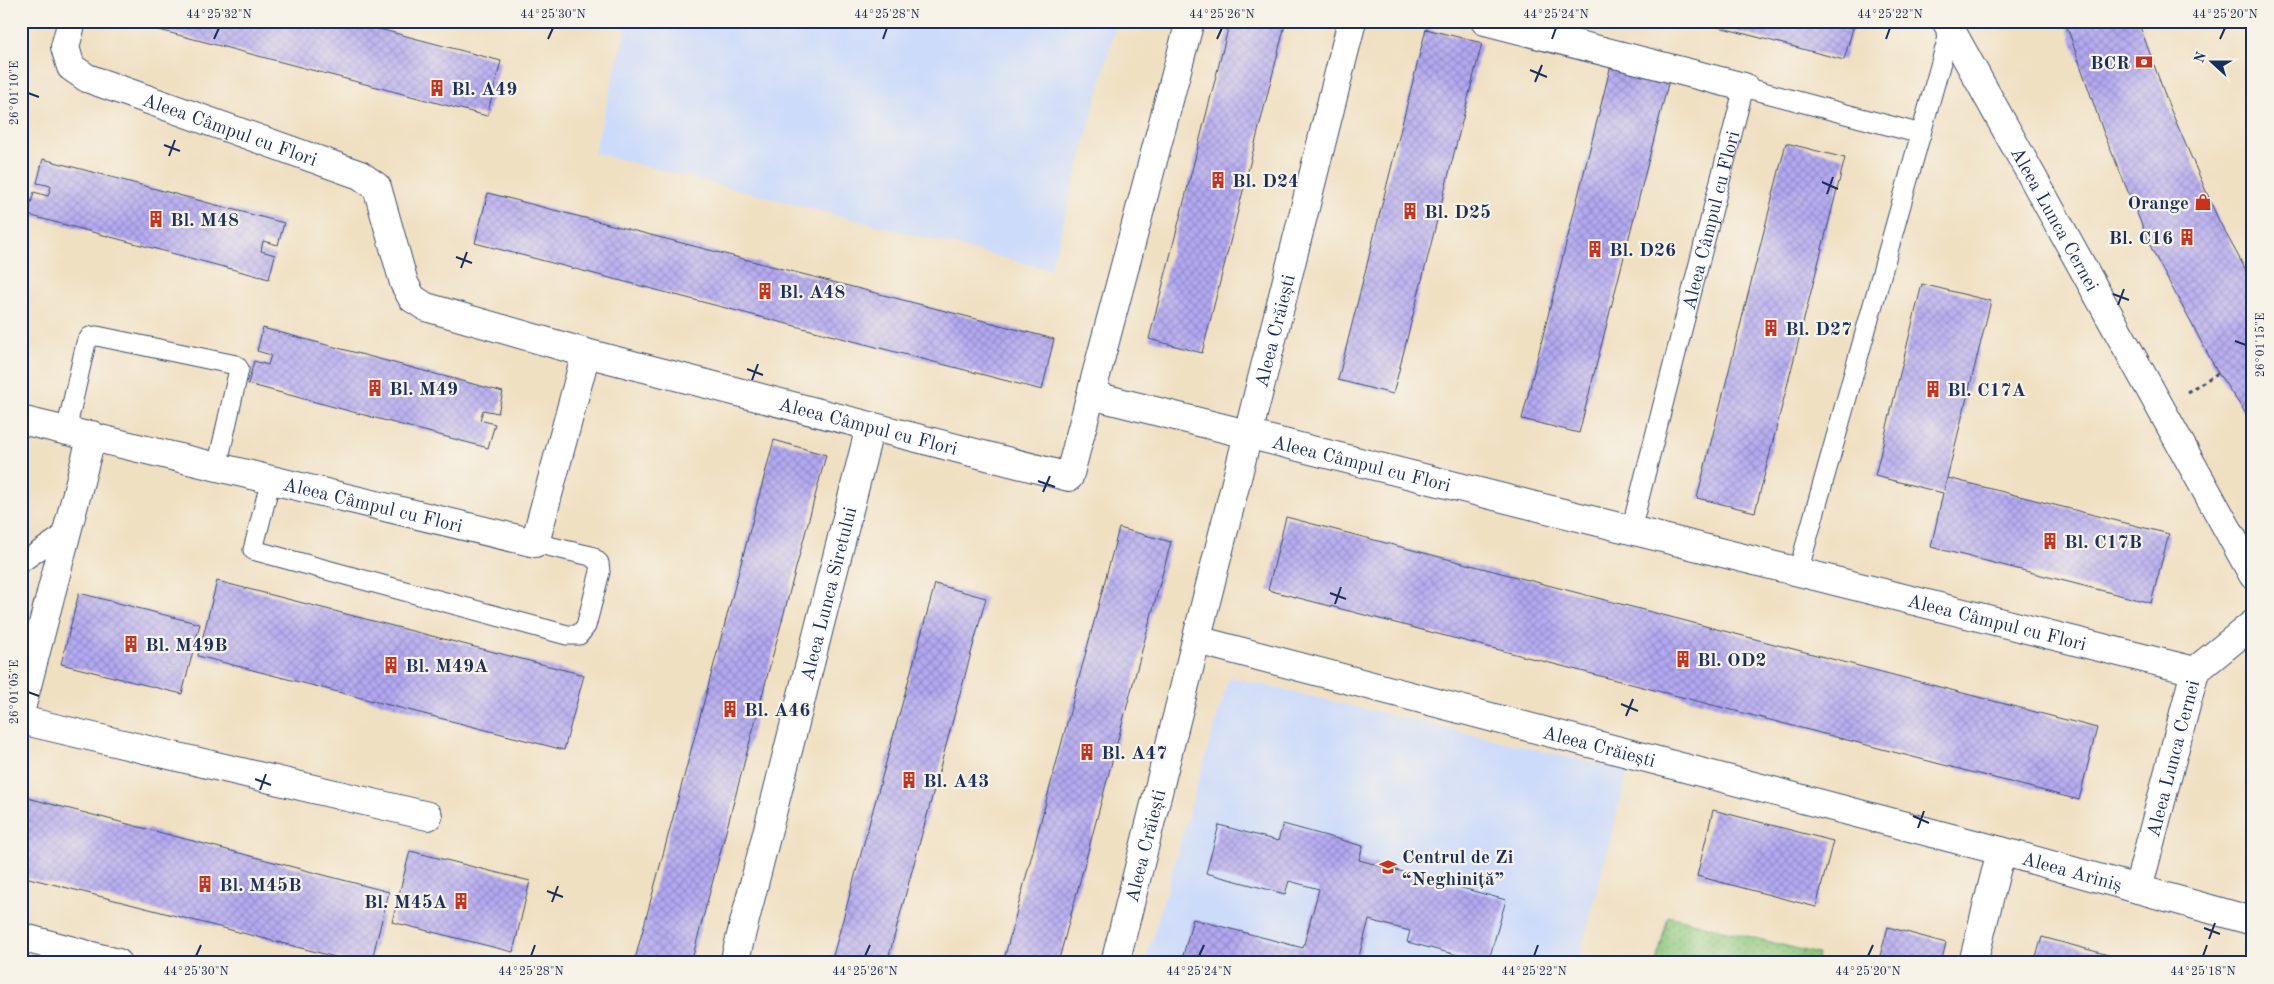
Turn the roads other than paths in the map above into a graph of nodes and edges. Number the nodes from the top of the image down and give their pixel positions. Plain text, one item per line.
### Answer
1 (72, 21) edge
2 (1190, 21) edge
3 (1352, 21) edge
4 (1485, 21) edge
5 (1948, 25) edge
6 (1744, 87) junction
7 (1921, 134) junction
8 (586, 353) junction
9 (1091, 396) junction
10 (21, 420) edge
11 (870, 427) junction
12 (79, 433) junction
13 (1247, 434) junction
14 (217, 467) junction
15 (271, 479) junction
16 (69, 530) junction
17 (1631, 530) junction
18 (535, 543) junction
19 (21, 562) edge
20 (1798, 572) junction
21 (2253, 575) edge
22 (2253, 624) edge
23 (1197, 640) junction
24 (2195, 671) junction
25 (21, 708) edge
26 (21, 720) edge
27 (428, 816) dead end
28 (2001, 851) junction
29 (2138, 889) junction
30 (2253, 921) edge
31 (21, 937) edge
32 (118, 963) edge
33 (734, 963) edge
34 (1116, 963) edge
35 (1973, 963) edge

1 - 8 street, Aleea Câmpul cu Flori
2 - 9 street, Aleea Câmpul cu Flori
3 - 13 street, Aleea Crăiești
4 - 6 street
5 - 7 lane
5 - 21 street, Aleea Lunca Cernei
6 - 7 lane
6 - 17 lane, Aleea Câmpul cu Flori
7 - 20 lane
8 - 11 street, Aleea Câmpul cu Flori
8 - 18 street
9 - 11 street, Aleea Câmpul cu Flori
9 - 13 street, Aleea Câmpul cu Flori
10 - 12 street, Aleea Câmpul cu Flori
11 - 33 street, Aleea Lunca Siretului
12 - 14 street, Aleea Câmpul cu Flori
12 - 14 lane
12 - 16 street
13 - 17 street, Aleea Câmpul cu Flori
13 - 23 street, Aleea Crăiești
14 - 15 street, Aleea Câmpul cu Flori
15 - 18 street, Aleea Câmpul cu Flori
15 - 18 lane
16 - 19 lane
16 - 25 street
17 - 20 street, Aleea Câmpul cu Flori
20 - 24 street, Aleea Câmpul cu Flori
22 - 24 street, Aleea Lunca Cernei
23 - 28 street, Aleea Crăiești
23 - 34 street, Aleea Crăiești
24 - 29 street, Aleea Lunca Cernei
26 - 27 street
28 - 29 street, Aleea Ariniș
28 - 35 street, Aleea Ariniș
29 - 30 street, Aleea Ariniș
31 - 32 street

